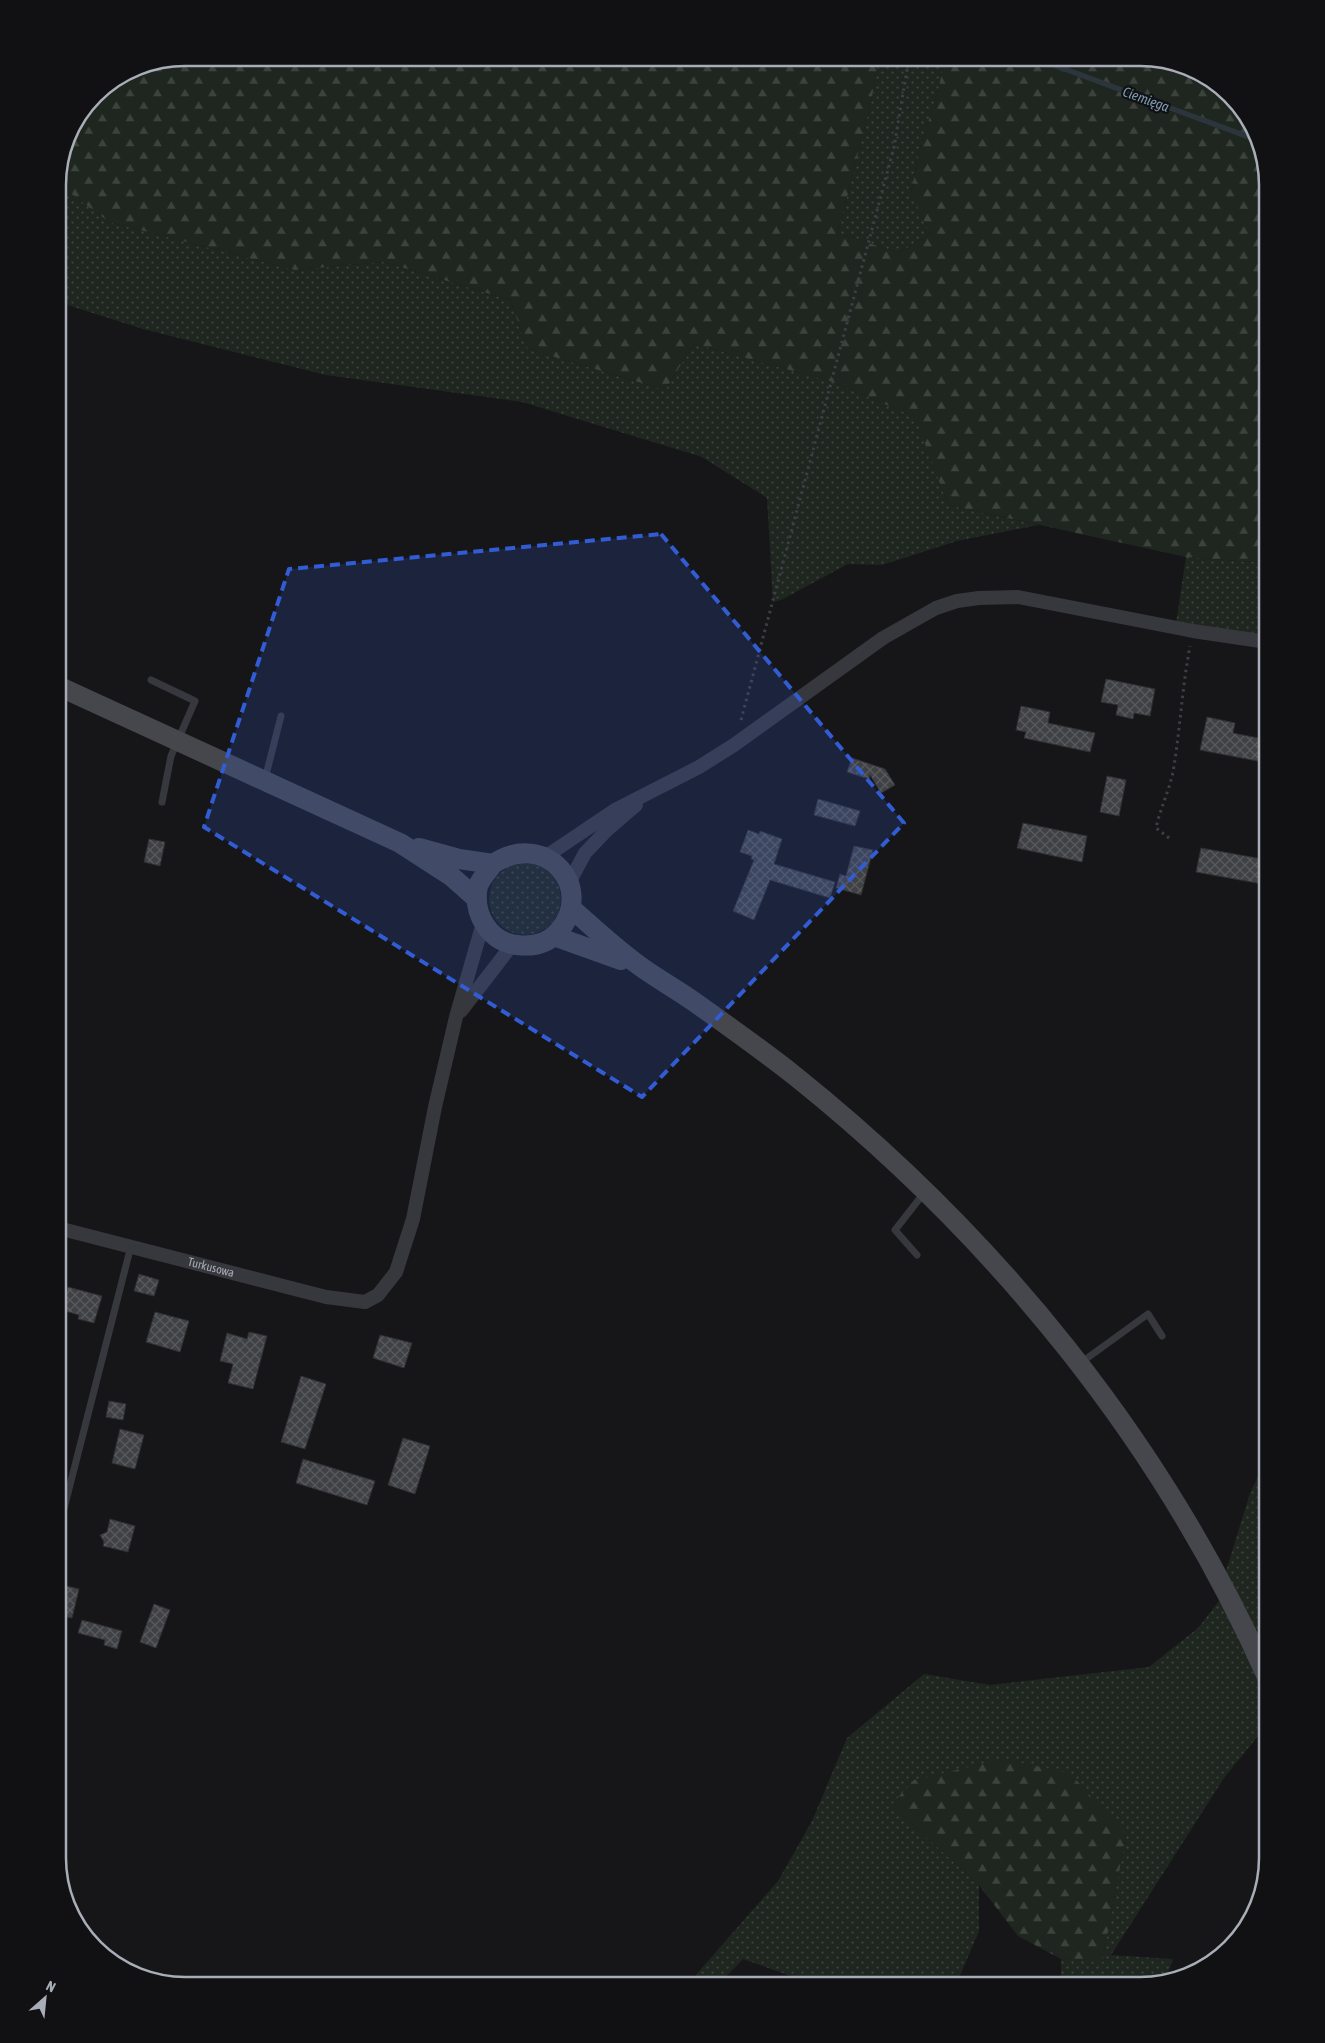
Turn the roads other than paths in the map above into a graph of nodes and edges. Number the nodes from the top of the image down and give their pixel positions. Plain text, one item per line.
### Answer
1 (1259, 641) edge
2 (151, 680) dead end
3 (67, 690) edge
4 (281, 716) dead end
5 (178, 740) junction
6 (265, 780) junction
7 (652, 792) junction
8 (162, 802) dead end
9 (400, 843) junction
10 (545, 857) junction
11 (493, 864) junction
12 (569, 883) junction
13 (476, 899) junction
14 (571, 908) junction
15 (483, 923) junction
16 (554, 936) junction
17 (512, 945) junction
18 (644, 969) junction
19 (456, 1017) junction
20 (926, 1191) junction
21 (66, 1230) edge
22 (130, 1246) junction
23 (918, 1255) dead end
24 (1162, 1336) dead end
25 (1079, 1364) junction
26 (66, 1499) edge
27 (1259, 1658) edge

1 - 7 street
2 - 5 lane
3 - 5 main road
4 - 6 lane
5 - 6 main road
5 - 8 lane
6 - 9 main road
7 - 10 street
7 - 12 street
9 - 11 main road
9 - 13 main road
10 - 11 main road
10 - 12 main road
11 - 13 main road
12 - 14 main road
13 - 15 main road
14 - 16 main road
14 - 18 main road
15 - 17 main road
15 - 19 street
16 - 17 main road
16 - 18 main road
17 - 19 street
18 - 20 main road
19 - 22 street, Turkusowa
20 - 23 lane
20 - 25 main road
21 - 22 street, Turkusowa
22 - 26 lane
24 - 25 lane
25 - 27 main road

